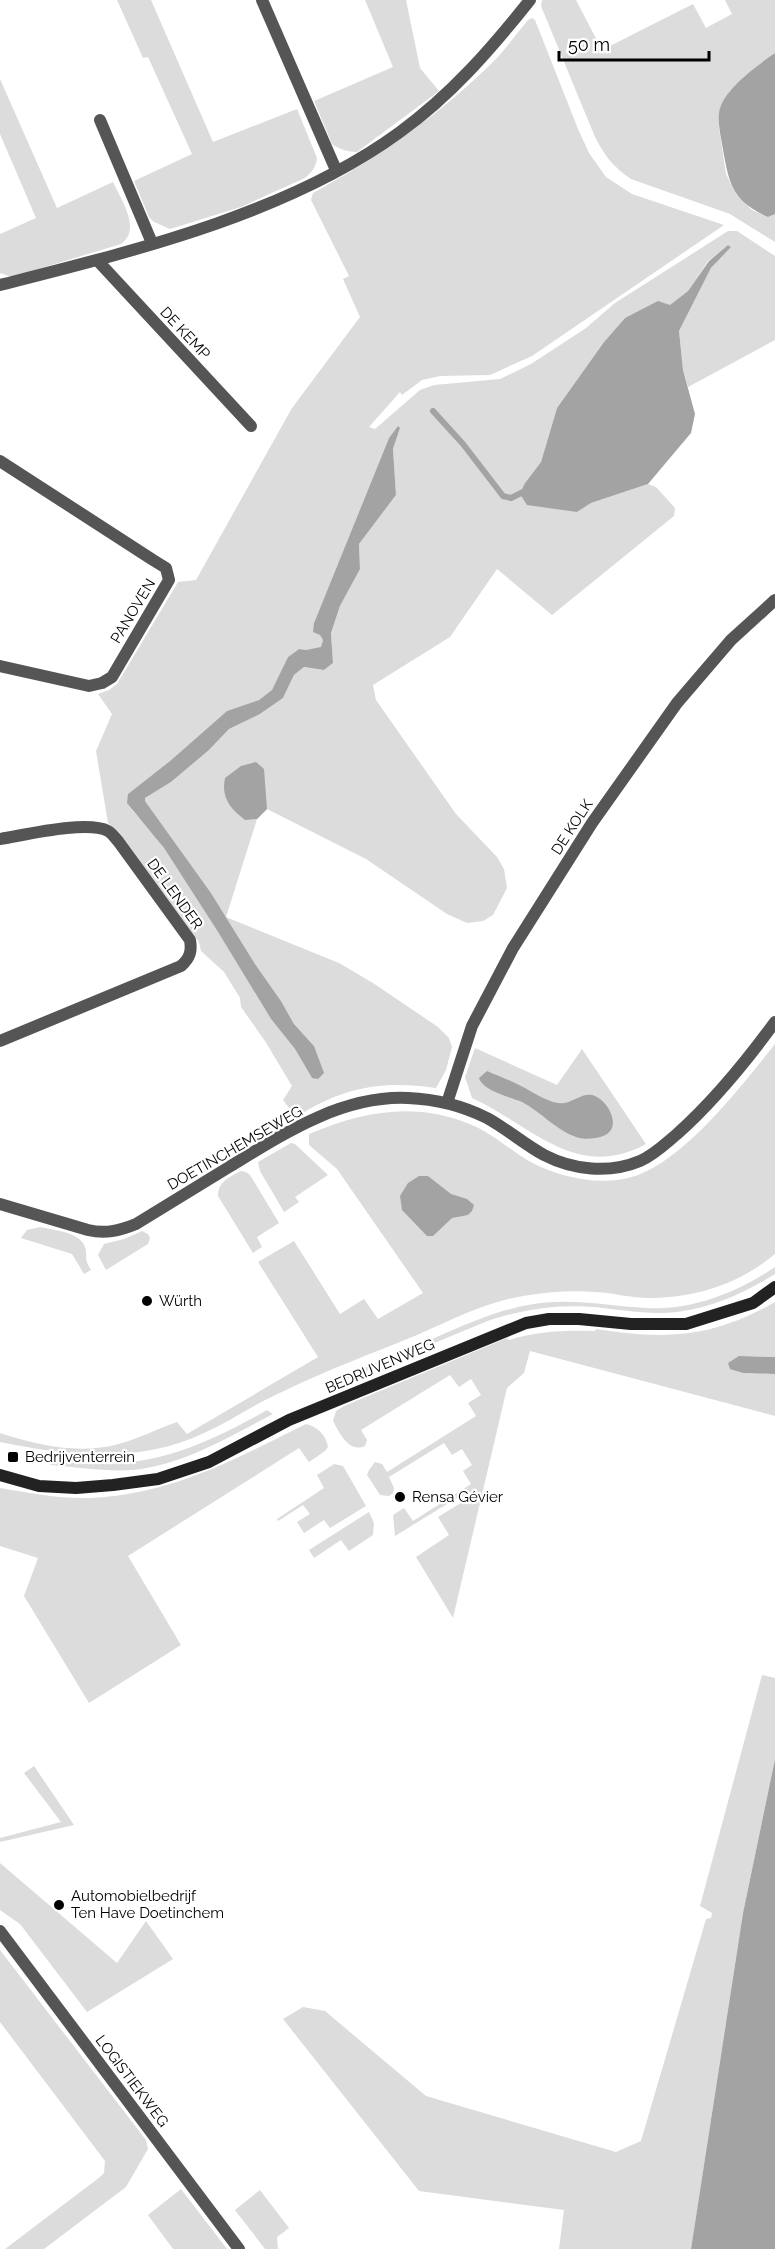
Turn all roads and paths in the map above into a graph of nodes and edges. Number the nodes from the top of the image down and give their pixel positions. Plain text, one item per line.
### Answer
1 (262, 0) edge
2 (530, 0) edge
3 (100, 120) dead end
4 (336, 170) junction
5 (152, 243) junction
6 (97, 260) junction
7 (0, 285) edge
8 (251, 426) dead end
9 (0, 461) edge
10 (775, 600) edge
11 (0, 666) edge
12 (0, 839) edge
13 (775, 1022) edge
14 (0, 1041) edge
15 (447, 1104) junction
16 (0, 1204) edge
17 (775, 1287) edge
18 (0, 1475) edge
19 (0, 1930) edge
20 (239, 2249) edge

1 - 4 street
2 - 4 street
3 - 5 street
4 - 5 street
5 - 6 street
6 - 7 street
6 - 8 street, DE KEMP
9 - 11 street, PANOVEN
10 - 15 street, DE KOLK
12 - 14 street, DE LENDER
13 - 15 street, DOETINCHEMSEWEG
15 - 16 street, DOETINCHEMSEWEG
17 - 18 main road, BEDRIJVENWEG
19 - 20 street, LOGISTIEKWEG

